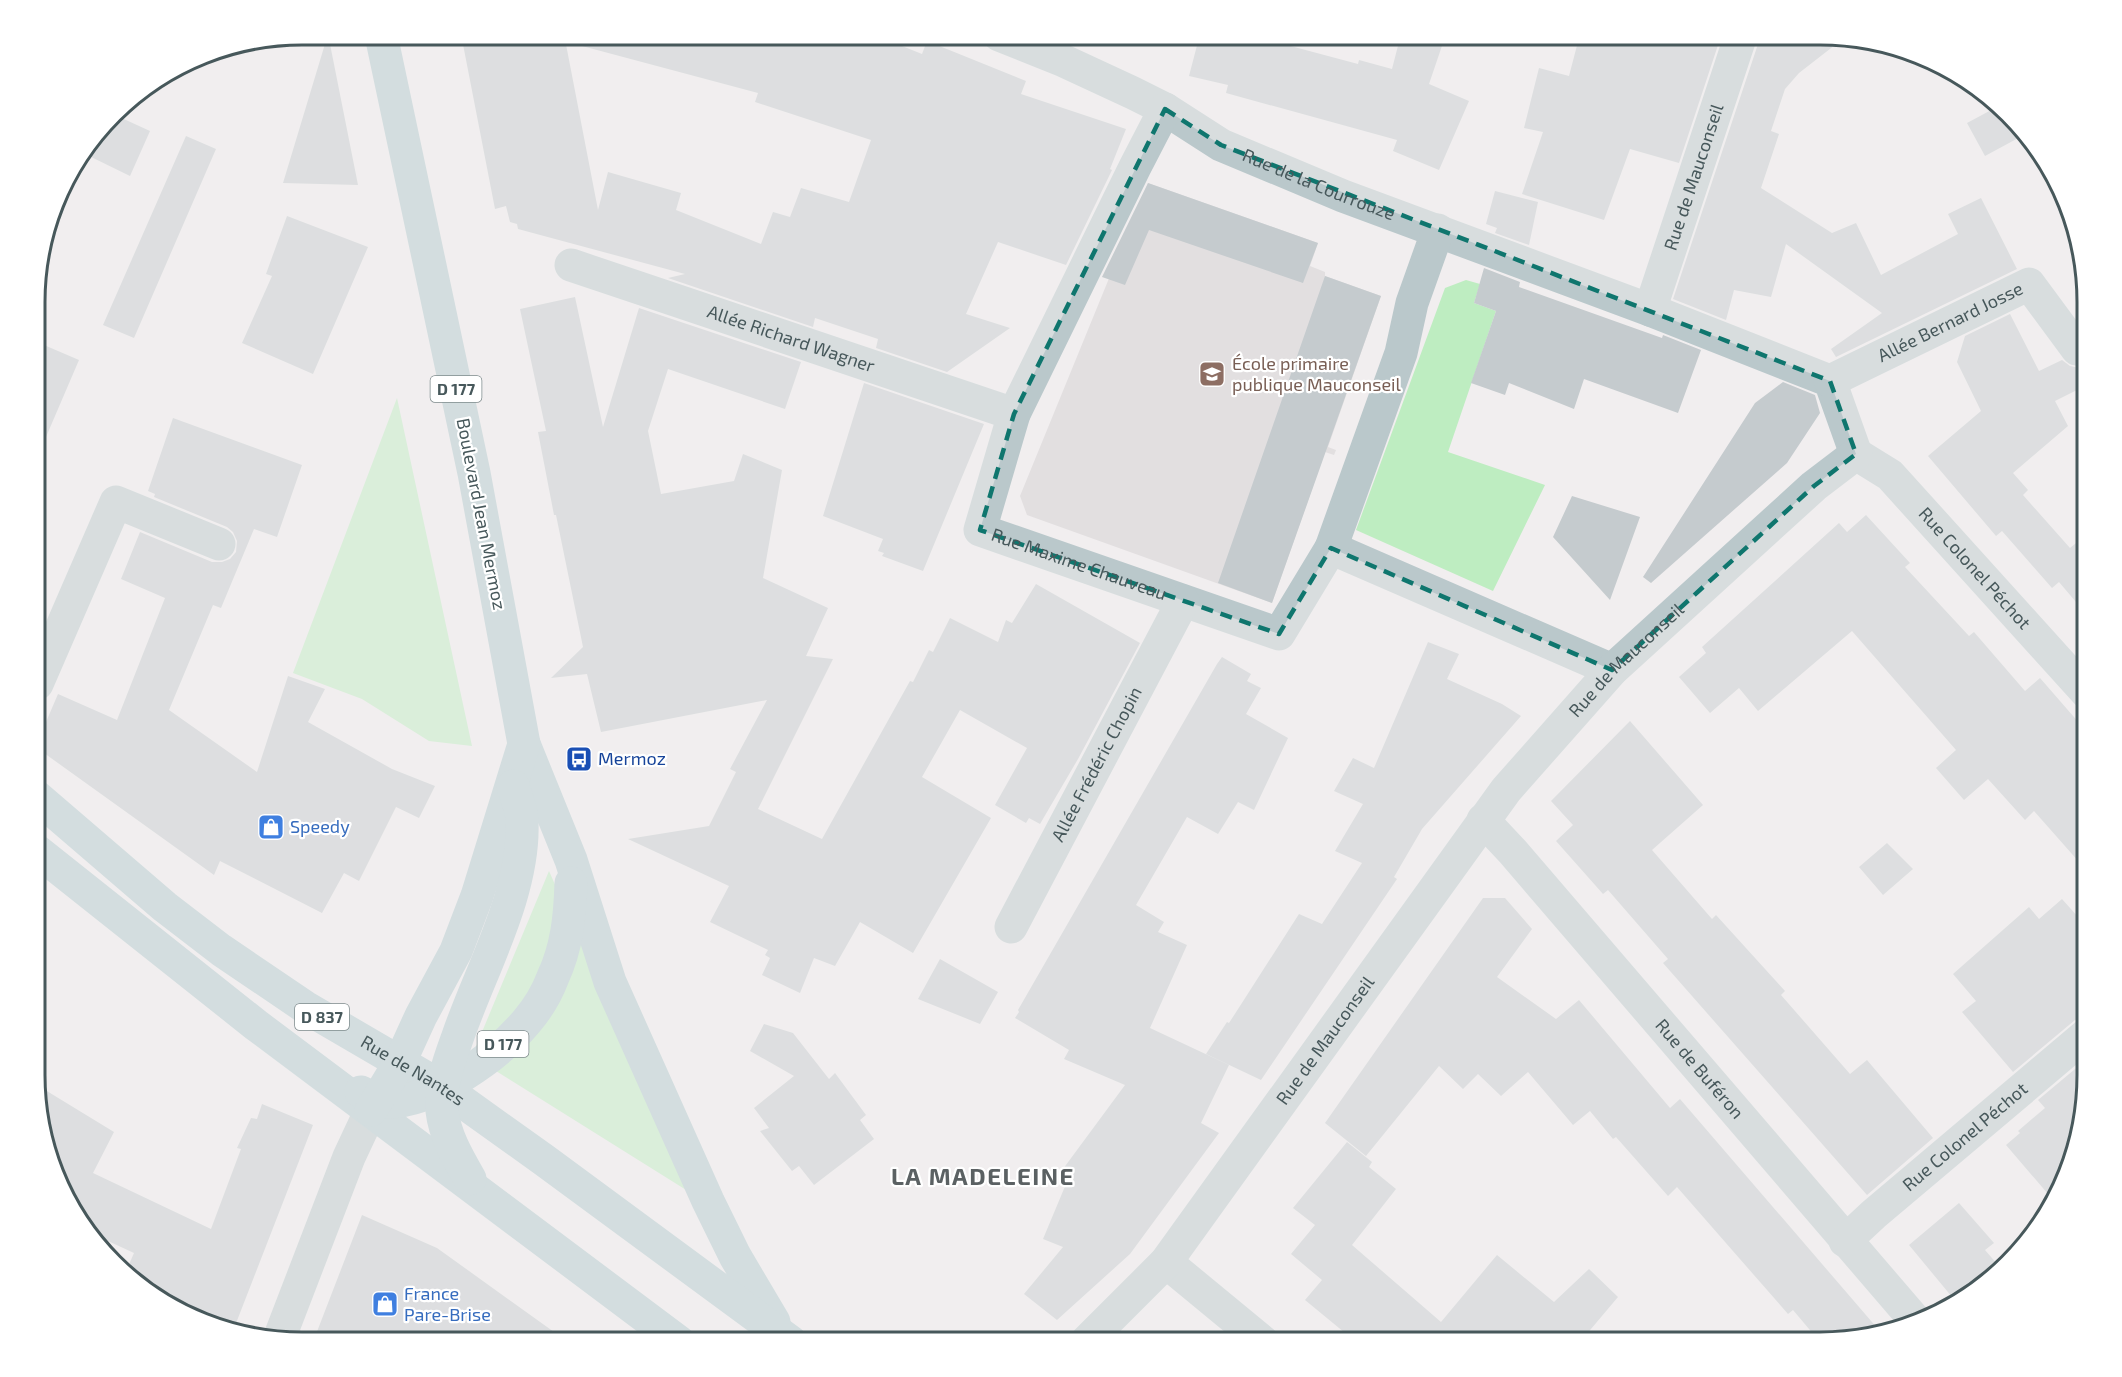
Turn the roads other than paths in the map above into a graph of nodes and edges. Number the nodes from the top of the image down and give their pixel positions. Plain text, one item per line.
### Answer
1 (383, 45) edge
2 (1025, 45) edge
3 (1737, 45) edge
4 (1165, 110) junction
5 (1438, 231) junction
6 (571, 265) dead end
7 (1650, 310) junction
8 (2077, 349) dead end
9 (1830, 381) junction
10 (1014, 414) junction
11 (1856, 454) junction
12 (219, 544) dead end
13 (1330, 548) junction
14 (1183, 601) junction
15 (45, 666) edge
16 (1611, 670) junction
17 (2077, 682) edge
18 (524, 744) junction
19 (512, 781) junction
20 (45, 804) edge
21 (1483, 820) junction
22 (45, 856) edge
23 (571, 861) junction
24 (1011, 927) dead end
25 (2077, 1042) edge
26 (405, 1051) junction
27 (322, 1073) joint
28 (442, 1087) junction
29 (369, 1114) junction
30 (469, 1176) junction
31 (1845, 1241) junction
32 (1166, 1262) junction
33 (1910, 1315) edge
34 (282, 1331) edge
35 (665, 1332) edge
36 (777, 1332) edge
37 (783, 1332) edge
38 (1096, 1332) edge
39 (1251, 1332) edge

1 - 18 main road, Boulevard Jean Mermoz / D 177
2 - 4 street, Rue de la Courrouze
3 - 7 street, Rue de Mauconseil
4 - 5 street, Rue de la Courrouze
4 - 10 street, Rue Maxime Chauveau
5 - 7 street, Rue de la Courrouze
5 - 13 street, Rue Maxime Chauveau
6 - 10 street, Allée Richard Wagner
7 - 9 street
8 - 9 street, Allée Bernard Josse
9 - 11 street
10 - 14 street, Rue Maxime Chauveau
11 - 16 street, Rue de Mauconseil
11 - 17 street, Rue Colonel Péchot
12 - 15 street
13 - 14 street, Rue Maxime Chauveau
13 - 16 street
14 - 24 street, Allée Frédéric Chopin
16 - 21 street, Rue de Mauconseil
18 - 19 main road, Boulevard Jean Mermoz
18 - 23 main road
19 - 26 main road, Boulevard Jean Mermoz
19 - 28 main road, D 177
20 - 26 main road, Rue de Nantes / D 837
21 - 31 street, Rue de Buféron
21 - 32 street, Rue de Mauconseil
22 - 27 main road, D 837
23 - 28 main road, D 177
23 - 37 main road
25 - 31 street, Rue Colonel Péchot
26 - 28 main road, Rue de Nantes / D 837
26 - 29 main road, Boulevard Jean Mermoz
27 - 29 main road, D 177
28 - 29 main road, D 177
28 - 30 main road, D 177
28 - 36 main road, Rue de Nantes / D 837
29 - 30 main road
29 - 34 street
30 - 35 main road
31 - 33 street, Rue de Buféron
32 - 38 street, Rue de Mauconseil
32 - 39 street

